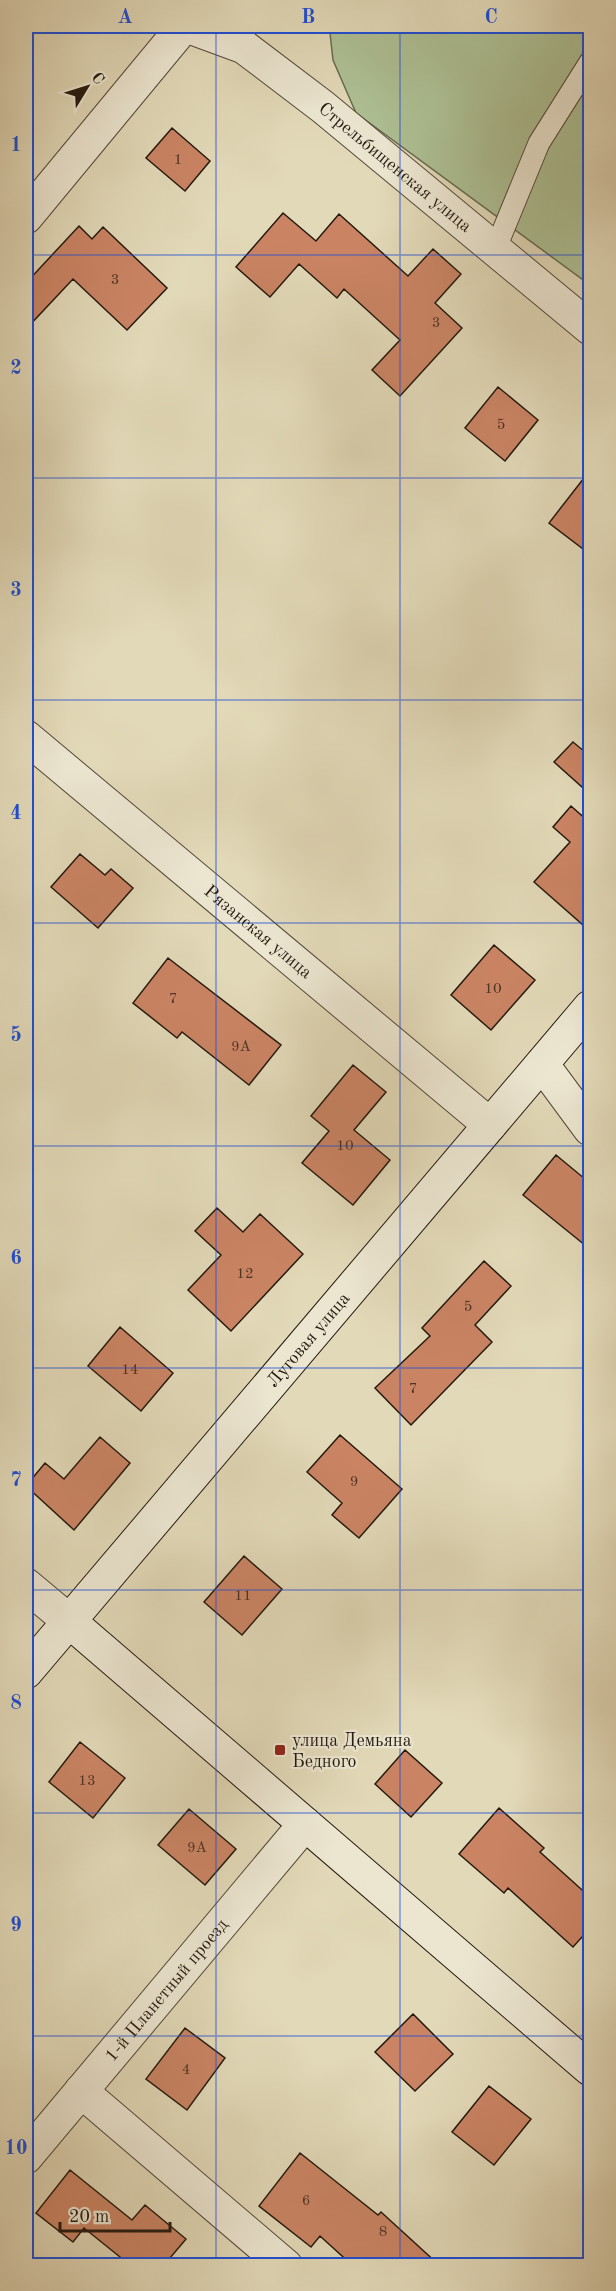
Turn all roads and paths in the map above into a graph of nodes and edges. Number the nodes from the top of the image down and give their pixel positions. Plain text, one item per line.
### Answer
1 (186, 26) edge
2 (591, 62) edge
3 (26, 217) edge
4 (495, 249) junction
5 (591, 328) edge
6 (26, 737) edge
7 (591, 1007) edge
8 (542, 1064) junction
9 (490, 1125) junction
10 (591, 1130) edge
11 (26, 1585) edge
12 (69, 1622) junction
13 (26, 1672) edge
14 (305, 1824) junction
15 (591, 2069) edge
16 (81, 2091) junction
17 (26, 2157) edge
18 (286, 2265) edge

1 - 3 street
1 - 4 street, Стрельбищенская улица
2 - 4 lane
4 - 5 street, Стрельбищенская улица
6 - 9 street, Рязанская улица
7 - 8 street, Луговая улица
8 - 9 street, Луговая улица
8 - 10 street
9 - 12 street, Луговая улица
11 - 12 street
12 - 13 street, Луговая улица
12 - 14 street
14 - 15 street
14 - 16 street, 1-й Планетный проезд
16 - 17 street, 1-й Планетный проезд
16 - 18 street

